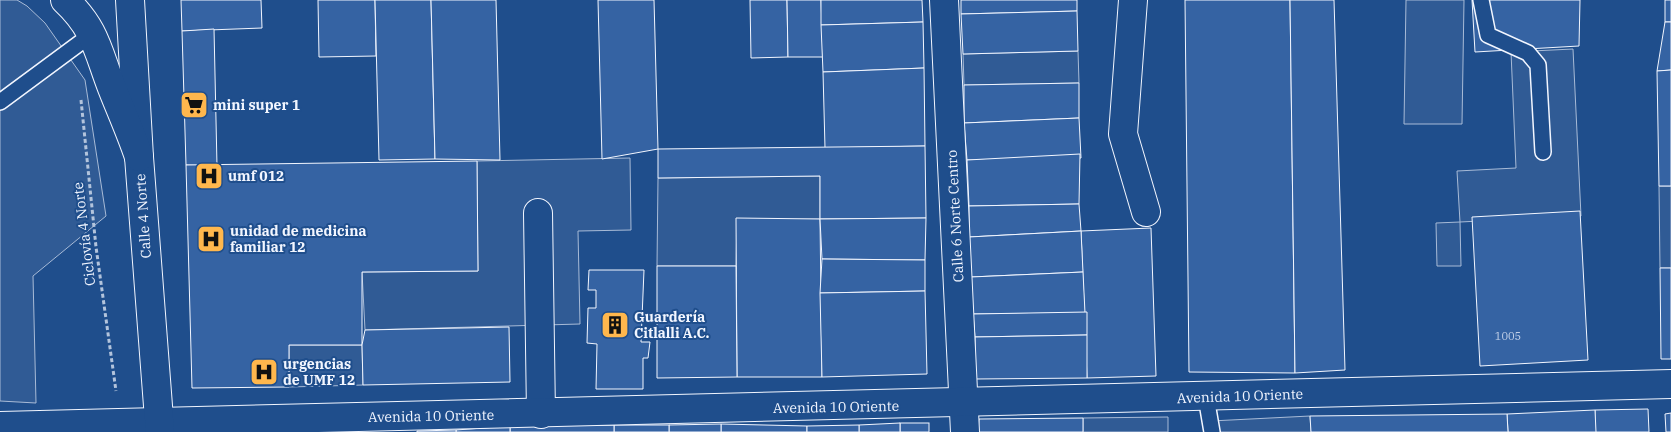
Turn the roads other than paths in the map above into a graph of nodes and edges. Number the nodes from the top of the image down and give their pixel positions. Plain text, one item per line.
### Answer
1 (65, 0) edge
2 (130, 0) edge
3 (944, 0) edge
4 (1133, 0) edge
5 (1481, 0) edge
6 (92, 34) junction
7 (0, 102) edge
8 (1543, 152) dead end
9 (139, 157) junction
10 (1146, 212) dead end
11 (538, 213) dead end
12 (1671, 384) edge
13 (1206, 398) junction
14 (965, 404) junction
15 (541, 414) junction
16 (0, 426) edge
17 (154, 426) edge
18 (965, 432) edge
19 (1212, 432) edge

1 - 6 street
2 - 9 street, Calle 4 Norte
3 - 14 street, Calle 6 Norte Centro
4 - 10 street
5 - 8 lane
6 - 7 lane
6 - 9 street
9 - 17 street, Calle 4 Norte
11 - 15 street
12 - 13 street, Avenida 10 Oriente
13 - 14 street, Avenida 10 Oriente
13 - 19 lane
14 - 15 street, Avenida 10 Oriente
14 - 18 street, Calle 6 Norte Centro
15 - 17 street, Avenida 10 Oriente
16 - 17 street, Avenida 10 Oriente

